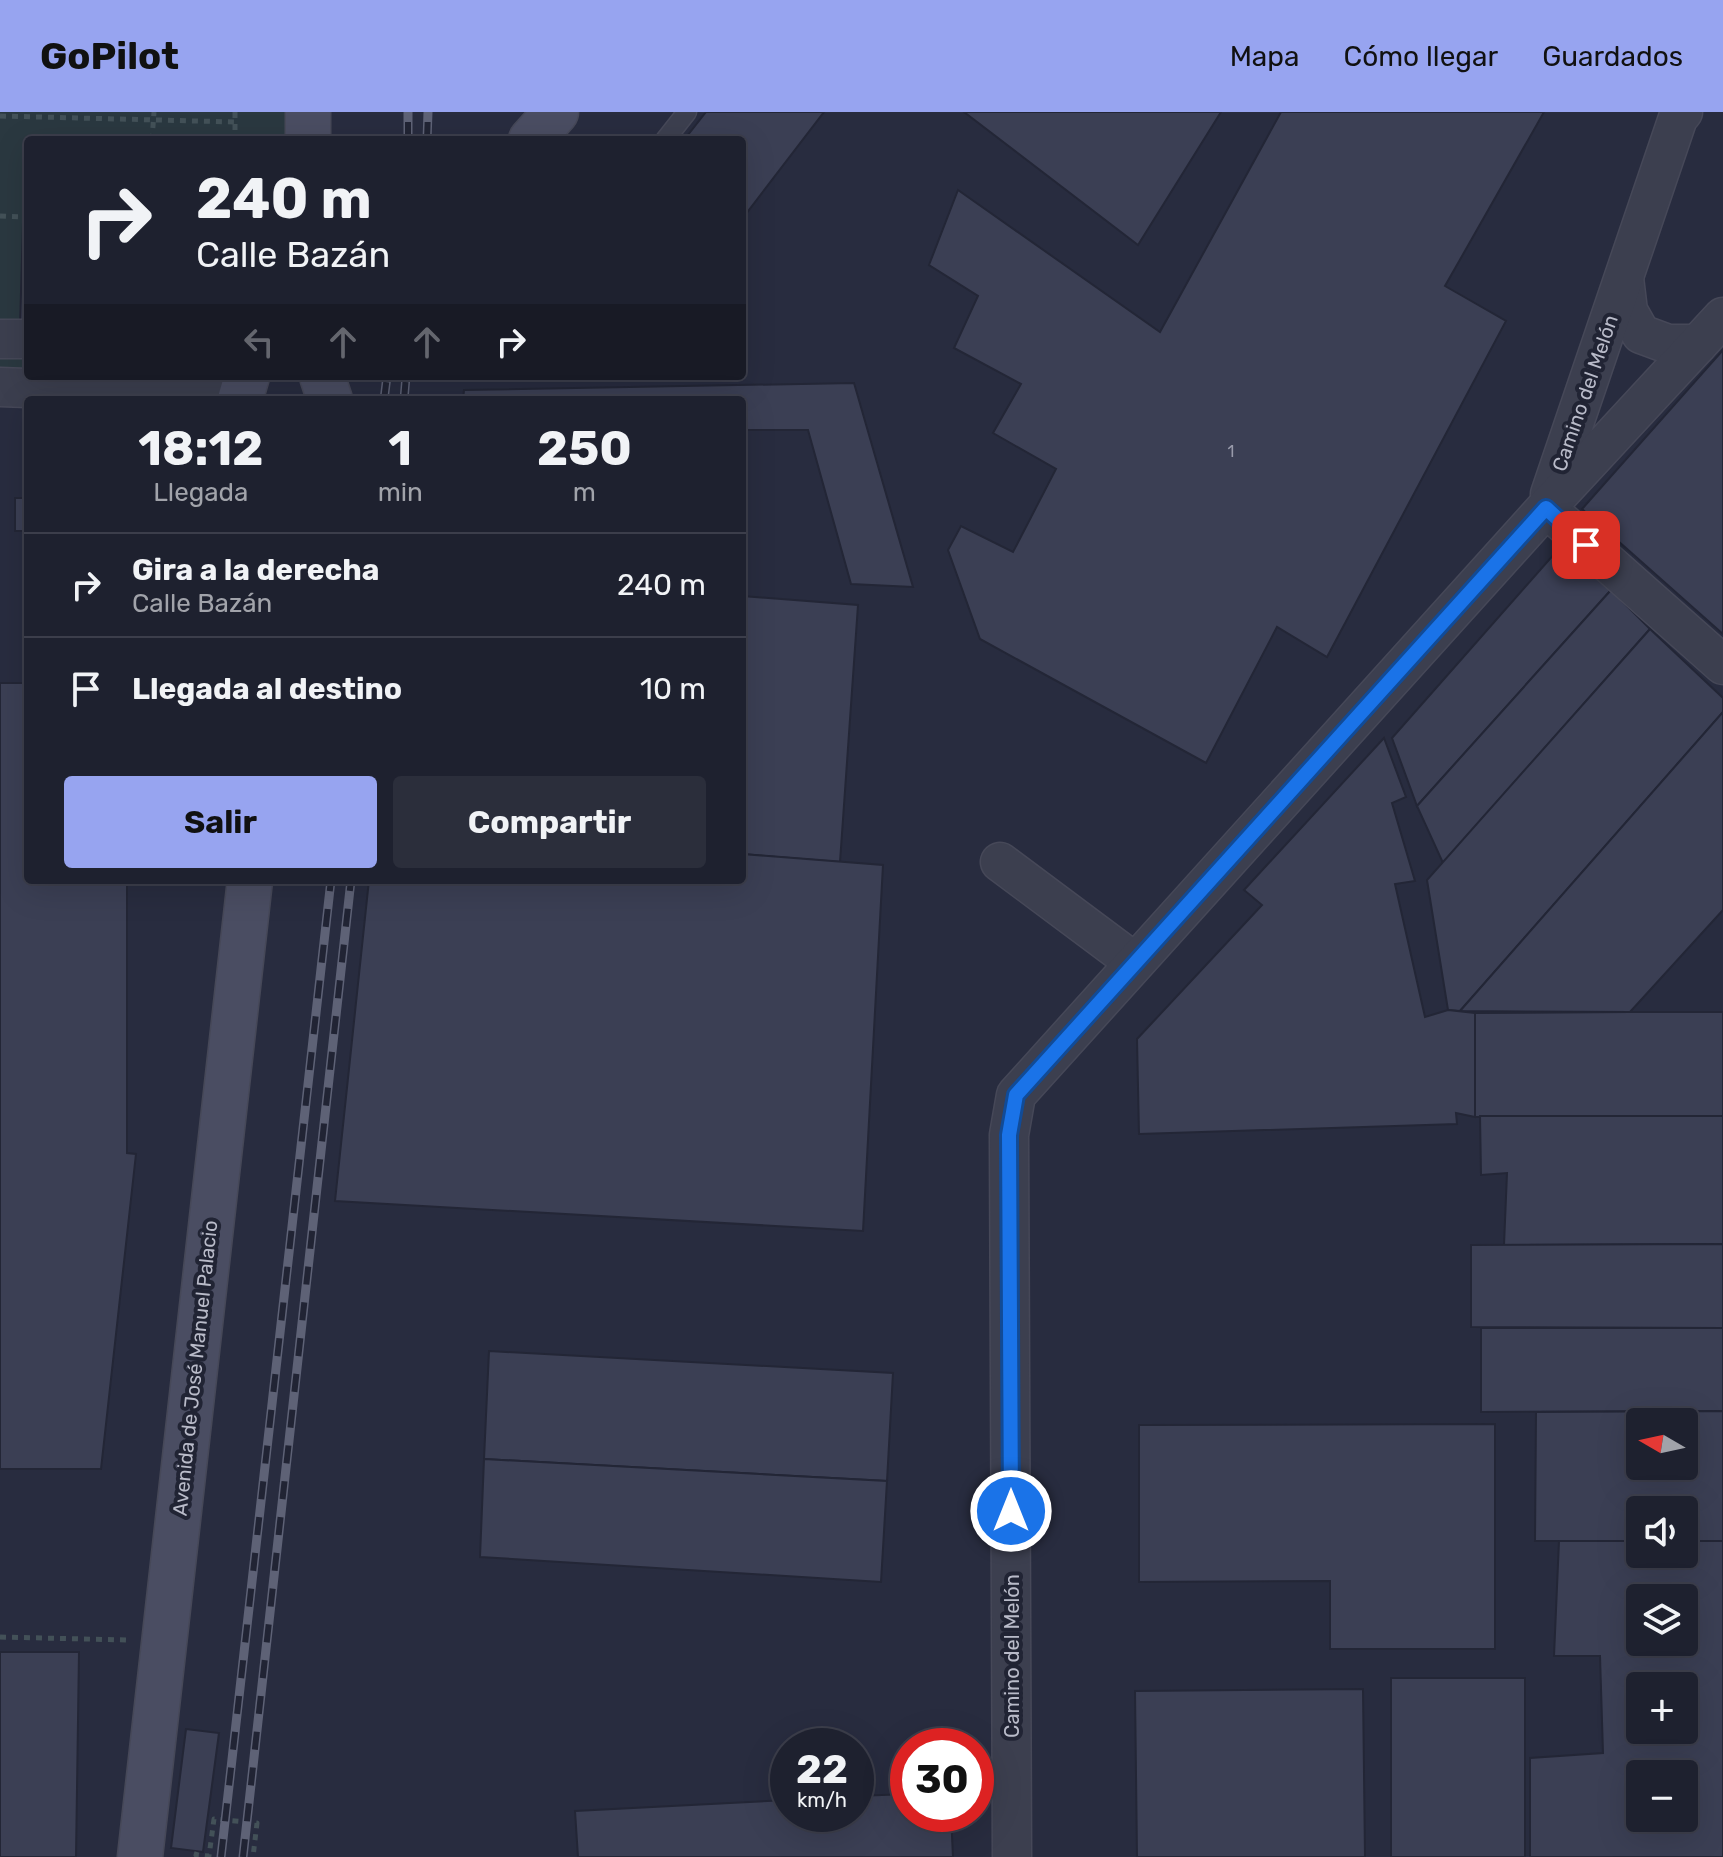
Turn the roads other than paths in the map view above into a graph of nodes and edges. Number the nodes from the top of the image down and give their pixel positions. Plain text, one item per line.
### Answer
1 (308, 112) edge
2 (556, 112) edge
3 (687, 112) edge
4 (1683, 112) edge
5 (308, 136) edge
6 (535, 136) edge
7 (668, 136) edge
8 (1624, 278) junction
9 (1710, 331) edge
10 (0, 339) edge
11 (24, 339) edge
12 (0, 387) edge
13 (242, 391) edge
14 (1546, 508) junction
15 (1723, 665) edge
16 (1000, 862) dead end
17 (250, 884) edge
18 (1134, 962) junction
19 (140, 1857) edge
20 (1012, 1857) edge

1 - 5 street
2 - 6 street
3 - 7 lane
4 - 8 street, Camino del Melón
8 - 9 street, Camino del Melón
8 - 14 street, Camino del Melón
9 - 14 street, Camino del Melón
10 - 11 street
12 - 13 street
14 - 15 street
14 - 18 street, Camino del Melón
16 - 18 street
17 - 19 street, Avenida de José Manuel Palacio
18 - 20 street, Camino del Melón

